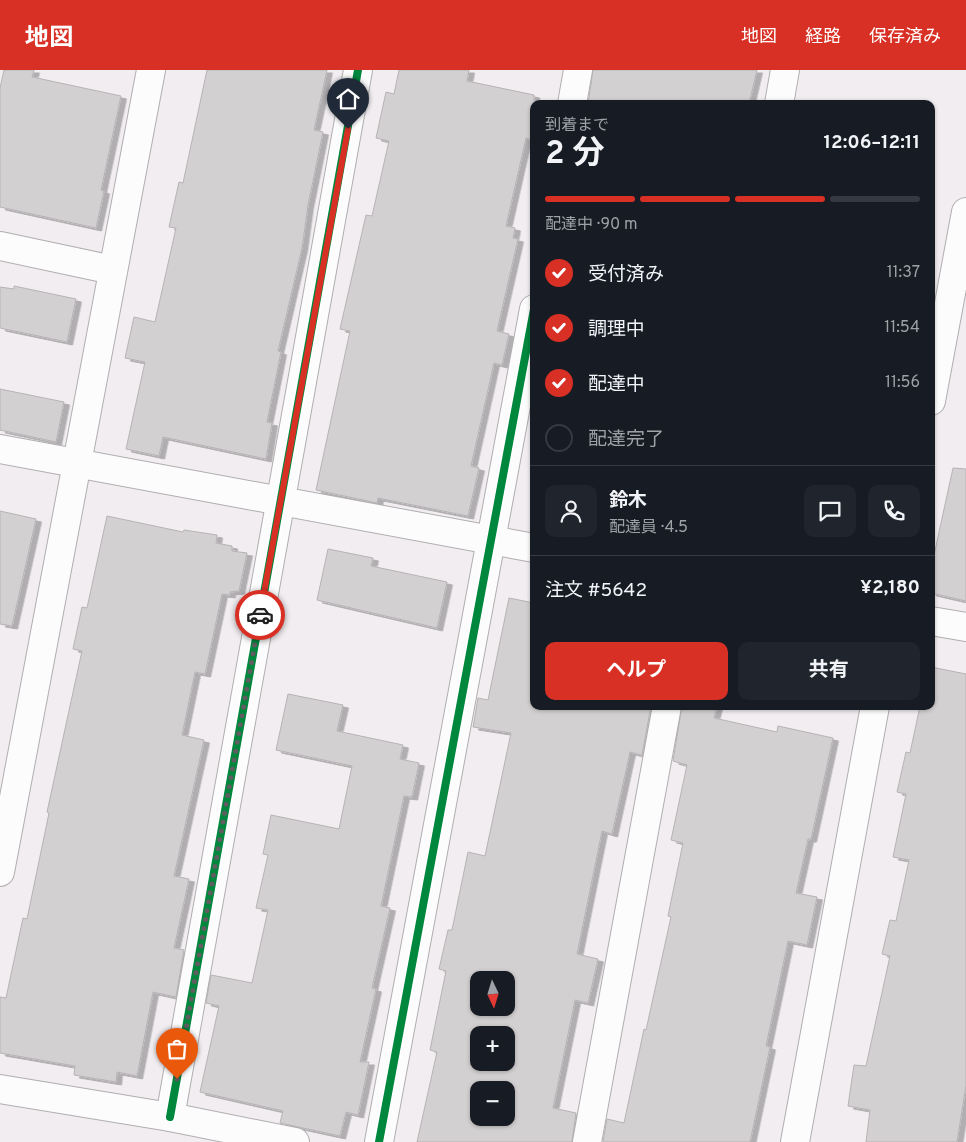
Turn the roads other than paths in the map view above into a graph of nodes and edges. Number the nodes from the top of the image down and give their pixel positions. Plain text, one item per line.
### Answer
1 (151, 70) edge
2 (358, 70) edge
3 (578, 70) edge
4 (785, 70) edge
5 (573, 100) edge
6 (779, 100) edge
7 (966, 212) edge
8 (0, 246) edge
9 (113, 270) junction
10 (530, 330) edge
11 (935, 379) edge
12 (0, 449) edge
13 (77, 463) junction
14 (281, 501) junction
15 (491, 540) junction
16 (530, 547) edge
17 (935, 622) edge
18 (966, 627) edge
19 (666, 710) edge
20 (874, 710) edge
21 (0, 872) edge
22 (0, 1089) edge
23 (170, 1117) junction
24 (295, 1142) edge
25 (380, 1142) edge
26 (587, 1142) edge
27 (795, 1142) edge

1 - 9 street
2 - 14 street
3 - 5 street
4 - 6 street
7 - 11 street
8 - 9 street
9 - 13 street
10 - 15 street
12 - 13 street
13 - 14 street
13 - 21 street
14 - 15 street
14 - 23 street
15 - 16 street
15 - 25 street
17 - 18 street
19 - 26 street
20 - 27 street
22 - 23 street
23 - 24 street

